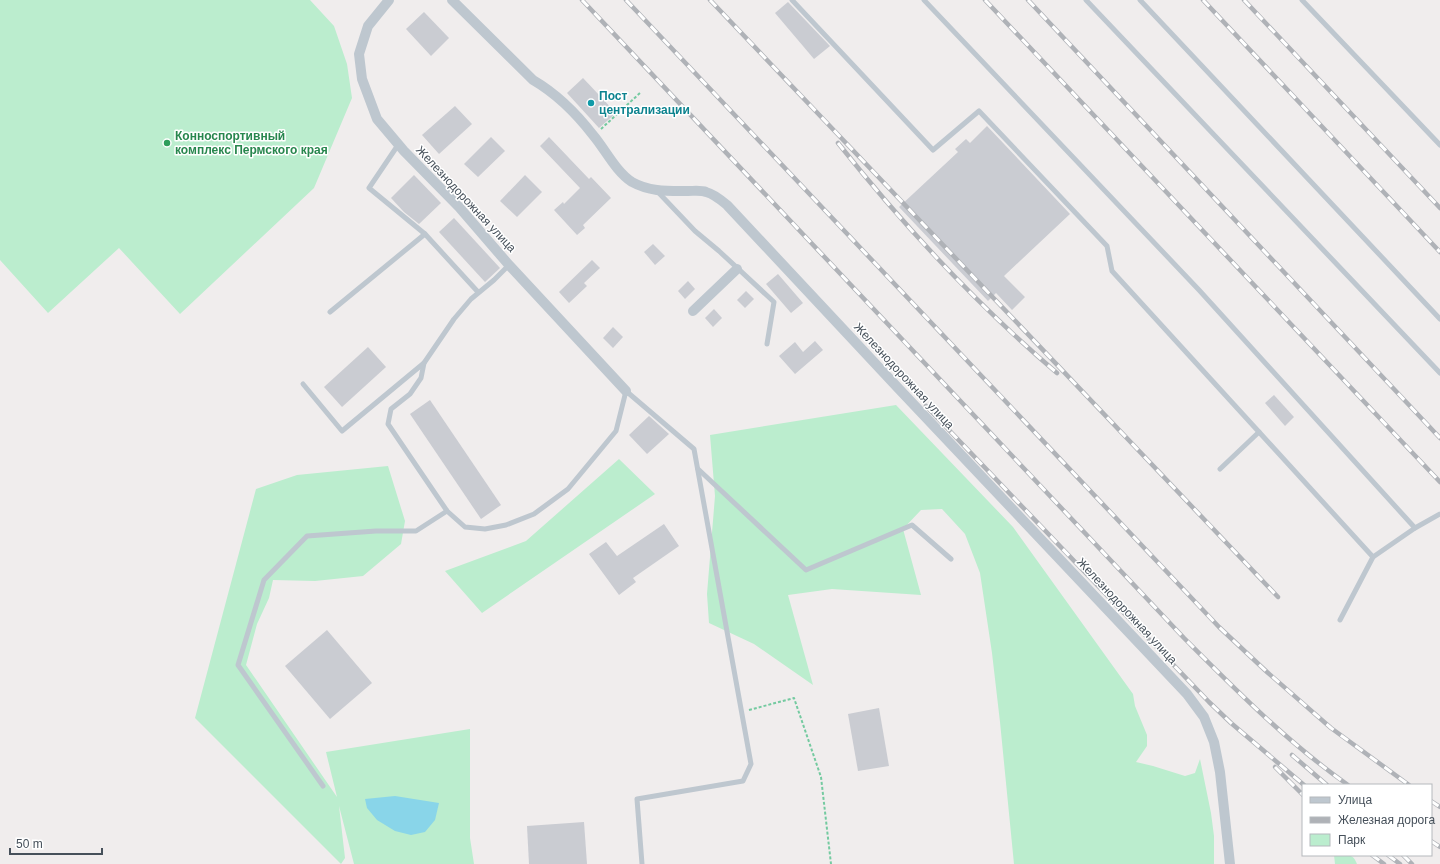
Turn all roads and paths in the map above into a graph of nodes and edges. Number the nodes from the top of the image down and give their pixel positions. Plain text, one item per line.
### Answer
1 (389, 0) edge
2 (452, 0) edge
3 (792, 0) edge
4 (924, 0) edge
5 (1086, 0) edge
6 (1140, 0) edge
7 (1302, 0) edge
8 (640, 93) dead end
9 (594, 135) junction
10 (398, 145) junction
11 (1440, 145) edge
12 (657, 191) junction
13 (424, 234) junction
14 (509, 265) junction
15 (737, 269) junction
16 (478, 292) junction
17 (693, 311) dead end
18 (330, 312) dead end
19 (1440, 319) edge
20 (767, 344) dead end
21 (424, 363) junction
22 (1440, 373) edge
23 (303, 384) dead end
24 (626, 391) junction
25 (1259, 432) junction
26 (698, 469) junction
27 (1220, 469) dead end
28 (447, 511) junction
29 (1440, 514) edge
30 (1415, 528) junction
31 (1373, 557) junction
32 (951, 559) dead end
33 (1340, 620) dead end
34 (742, 712) junction
35 (323, 786) dead end
36 (642, 864) edge
37 (831, 864) edge
38 (1230, 864) edge

1 - 10 street, Железнодорожная улица
2 - 9 street, Железнодорожная улица
3 - 25 lane
4 - 30 lane
5 - 22 lane
6 - 19 lane
7 - 11 lane
8 - 9 path
9 - 12 street, Железнодорожная улица
10 - 13 lane
10 - 14 street, Железнодорожная улица
12 - 15 lane
12 - 38 street, Железнодорожная улица
13 - 16 lane
13 - 18 lane
14 - 16 lane
14 - 24 street, Железнодорожная улица
15 - 17 street
15 - 20 lane
16 - 21 lane
21 - 23 lane
21 - 28 lane
24 - 26 lane
24 - 28 lane
25 - 27 lane
25 - 31 lane
26 - 32 lane
26 - 34 lane
28 - 35 lane
29 - 30 lane
30 - 31 lane
31 - 33 lane
34 - 36 lane
34 - 37 path

